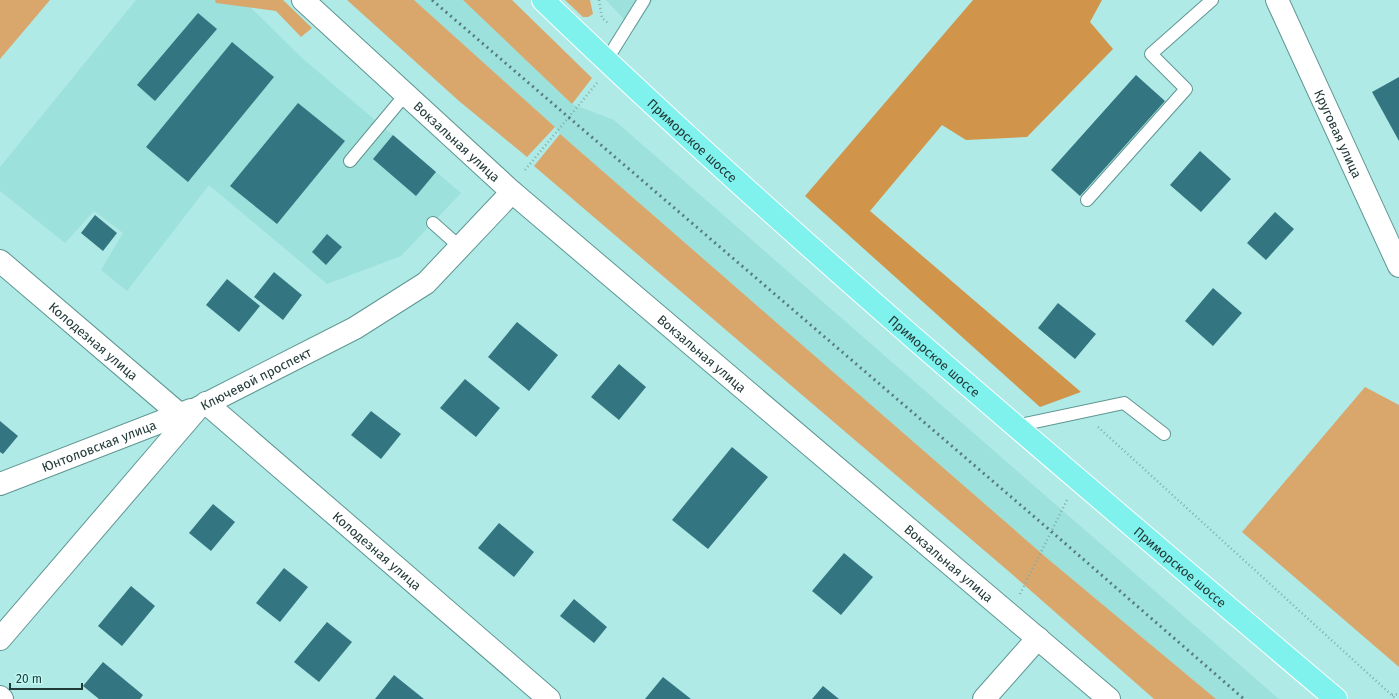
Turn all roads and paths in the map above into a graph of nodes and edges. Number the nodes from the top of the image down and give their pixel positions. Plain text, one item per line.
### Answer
1 (302, 0) edge
2 (543, 0) edge
3 (599, 0) edge
4 (644, 0) edge
5 (1212, 0) edge
6 (1277, 0) edge
7 (622, 36) junction
8 (603, 71) junction
9 (405, 95) junction
10 (350, 161) dead end
11 (525, 170) dead end
12 (512, 192) junction
13 (1088, 200) dead end
14 (433, 223) dead end
15 (460, 247) junction
16 (0, 261) edge
17 (1399, 266) edge
18 (192, 412) junction
19 (1082, 412) junction
20 (1016, 426) junction
21 (1164, 434) dead end
22 (1078, 479) junction
23 (0, 484) edge
24 (1018, 600) dead end
25 (1038, 638) junction
26 (0, 639) edge
27 (1399, 694) edge
28 (1392, 695) junction
29 (549, 699) edge
30 (984, 699) edge
31 (1108, 699) edge
32 (1336, 699) edge
33 (1396, 699) edge

1 - 9 street, Вокзальная улица
2 - 8 main road, Приморское шоссе
3 - 7 path
4 - 7 lane
5 - 13 lane
6 - 17 street, Круговая улица
7 - 8 lane
8 - 11 path
8 - 20 main road, Приморское шоссе
9 - 10 lane
9 - 12 street, Вокзальная улица
12 - 15 street, Ключевой проспект
12 - 25 street, Вокзальная улица
14 - 15 lane
15 - 18 street, Ключевой проспект
16 - 18 street, Колодезная улица
18 - 23 street, Юнтоловская улица
18 - 26 street, Ключевой проспект
18 - 29 street, Колодезная улица
19 - 20 lane
19 - 21 lane
19 - 28 path
20 - 22 main road, Приморское шоссе
22 - 24 path
22 - 32 main road, Приморское шоссе
25 - 30 street
25 - 31 street, Вокзальная улица
27 - 28 path
28 - 33 path

